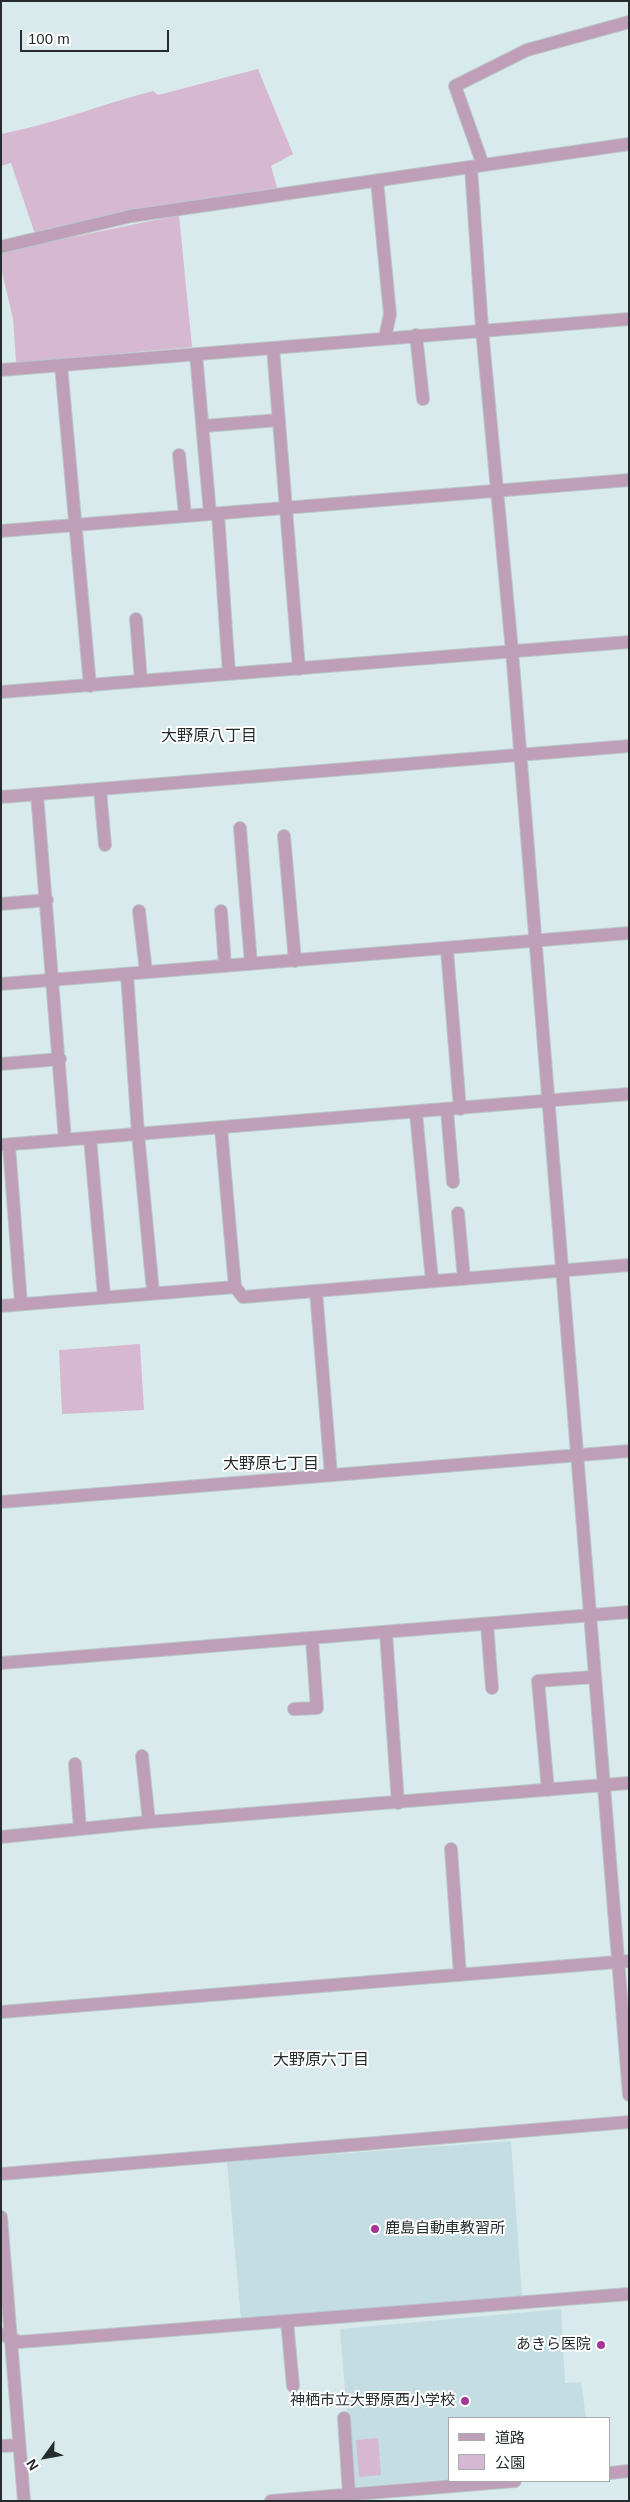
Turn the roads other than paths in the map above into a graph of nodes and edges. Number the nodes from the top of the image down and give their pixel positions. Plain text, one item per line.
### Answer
1 (629, 22) edge
2 (629, 144) edge
3 (477, 166) junction
4 (377, 181) junction
5 (1, 247) edge
6 (629, 319) edge
7 (482, 329) junction
8 (416, 335) junction
9 (385, 338) junction
10 (274, 348) junction
11 (196, 354) junction
12 (61, 365) junction
13 (1, 370) edge
14 (423, 399) dead end
15 (279, 420) junction
16 (204, 426) junction
17 (179, 455) dead end
18 (629, 480) edge
19 (496, 490) junction
20 (286, 508) junction
21 (214, 514) junction
22 (185, 515) junction
23 (75, 524) junction
24 (1, 531) edge
25 (136, 618) dead end
26 (629, 642) edge
27 (512, 651) junction
28 (298, 668) junction
29 (229, 674) junction
30 (141, 681) junction
31 (90, 686) junction
32 (1, 692) edge
33 (629, 746) edge
34 (519, 755) junction
35 (100, 790) junction
36 (37, 794) junction
37 (1, 797) edge
38 (240, 828) dead end
39 (284, 836) dead end
40 (105, 845) dead end
41 (47, 900) junction
42 (1, 904) edge
43 (139, 911) dead end
44 (221, 911) dead end
45 (629, 934) edge
46 (534, 941) junction
47 (448, 950) junction
48 (295, 961) junction
49 (251, 964) junction
50 (225, 966) junction
51 (146, 972) junction
52 (127, 974) junction
53 (52, 980) junction
54 (1, 984) edge
55 (60, 1059) junction
56 (1, 1064) edge
57 (629, 1094) edge
58 (548, 1100) junction
59 (454, 1109) junction
60 (416, 1113) junction
61 (221, 1128) junction
62 (138, 1134) junction
63 (90, 1138) junction
64 (65, 1140) junction
65 (5, 1145) edge
66 (453, 1182) dead end
67 (458, 1213) dead end
68 (629, 1265) edge
69 (561, 1270) junction
70 (464, 1279) junction
71 (432, 1281) junction
72 (235, 1287) junction
73 (316, 1291) junction
74 (152, 1292) junction
75 (104, 1296) junction
76 (21, 1304) junction
77 (1, 1306) edge
78 (629, 1451) edge
79 (576, 1456) junction
80 (331, 1475) junction
81 (1, 1502) edge
82 (629, 1612) edge
83 (590, 1615) junction
84 (487, 1624) junction
85 (386, 1633) junction
86 (312, 1639) junction
87 (1, 1663) edge
88 (594, 1677) junction
89 (492, 1688) dead end
90 (294, 1709) dead end
91 (142, 1756) dead end
92 (75, 1764) dead end
93 (629, 1783) edge
94 (602, 1785) junction
95 (548, 1790) junction
96 (398, 1803) junction
97 (149, 1822) junction
98 (80, 1828) junction
99 (1, 1837) edge
100 (451, 1849) dead end
101 (623, 1961) edge
102 (460, 1975) junction
103 (1, 2012) edge
104 (629, 2094) edge
105 (629, 2122) edge
106 (1, 2174) edge
107 (1, 2217) edge
108 (629, 2294) edge
109 (287, 2321) junction
110 (6, 2336) edge
111 (293, 2386) dead end
112 (344, 2418) dead end
113 (20, 2445) junction
114 (1, 2446) edge
115 (629, 2472) edge
116 (610, 2473) edge
117 (503, 2482) edge
118 (349, 2494) junction
119 (24, 2501) edge
120 (271, 2501) edge

1 - 3 street
2 - 3 street
3 - 4 street
3 - 7 street
4 - 5 street
4 - 9 street
6 - 7 street
7 - 8 street
7 - 19 street
8 - 9 street
8 - 14 street
9 - 10 street
10 - 11 street
10 - 15 street
11 - 12 street
11 - 16 street
12 - 13 street
12 - 23 street
15 - 16 street
15 - 20 street
16 - 21 street
17 - 22 street
18 - 19 street
19 - 20 street
19 - 27 street
20 - 21 street
20 - 28 street
21 - 22 street
21 - 29 street
22 - 23 street
23 - 24 street
23 - 31 street
25 - 30 street
26 - 27 street
27 - 28 street
27 - 34 street
28 - 29 street
29 - 30 street
30 - 31 street
31 - 32 street
33 - 34 street
34 - 35 street
34 - 46 street
35 - 36 street
35 - 40 street
36 - 37 street
36 - 41 street
38 - 49 street
39 - 48 street
41 - 42 street
41 - 53 street
43 - 51 street
44 - 50 street
45 - 46 street
46 - 47 street
46 - 58 street
47 - 48 street
47 - 59 street
48 - 49 street
49 - 50 street
50 - 51 street
51 - 52 street
52 - 53 street
52 - 62 street
53 - 54 street
53 - 55 street
55 - 56 street
55 - 64 street
57 - 58 street
58 - 59 street
58 - 69 street
59 - 60 street
59 - 66 street
60 - 61 street
60 - 71 street
61 - 62 street
61 - 72 street
62 - 63 street
62 - 74 street
63 - 64 street
63 - 75 street
64 - 65 street
65 - 76 street
67 - 70 street
68 - 69 street
69 - 70 street
69 - 79 street
70 - 71 street
71 - 73 street
72 - 73 street
72 - 74 street
73 - 80 street
74 - 75 street
75 - 76 street
76 - 77 street
78 - 79 street
79 - 80 street
79 - 83 street
80 - 81 street
82 - 83 street
83 - 84 street
83 - 88 street
84 - 85 street
84 - 89 street
85 - 86 street
85 - 96 street
86 - 87 street
86 - 90 street
88 - 94 street
88 - 95 street
91 - 97 street
92 - 98 street
93 - 94 street
94 - 95 street
94 - 101 street
95 - 96 street
96 - 97 street
97 - 98 street
98 - 99 street
100 - 102 street
101 - 102 street
101 - 104 street
102 - 103 street
105 - 106 street
107 - 110 street
108 - 109 street
109 - 110 street
109 - 111 street
110 - 113 street
112 - 118 street
113 - 114 street
113 - 119 street
115 - 116 street
117 - 118 street
118 - 120 street

